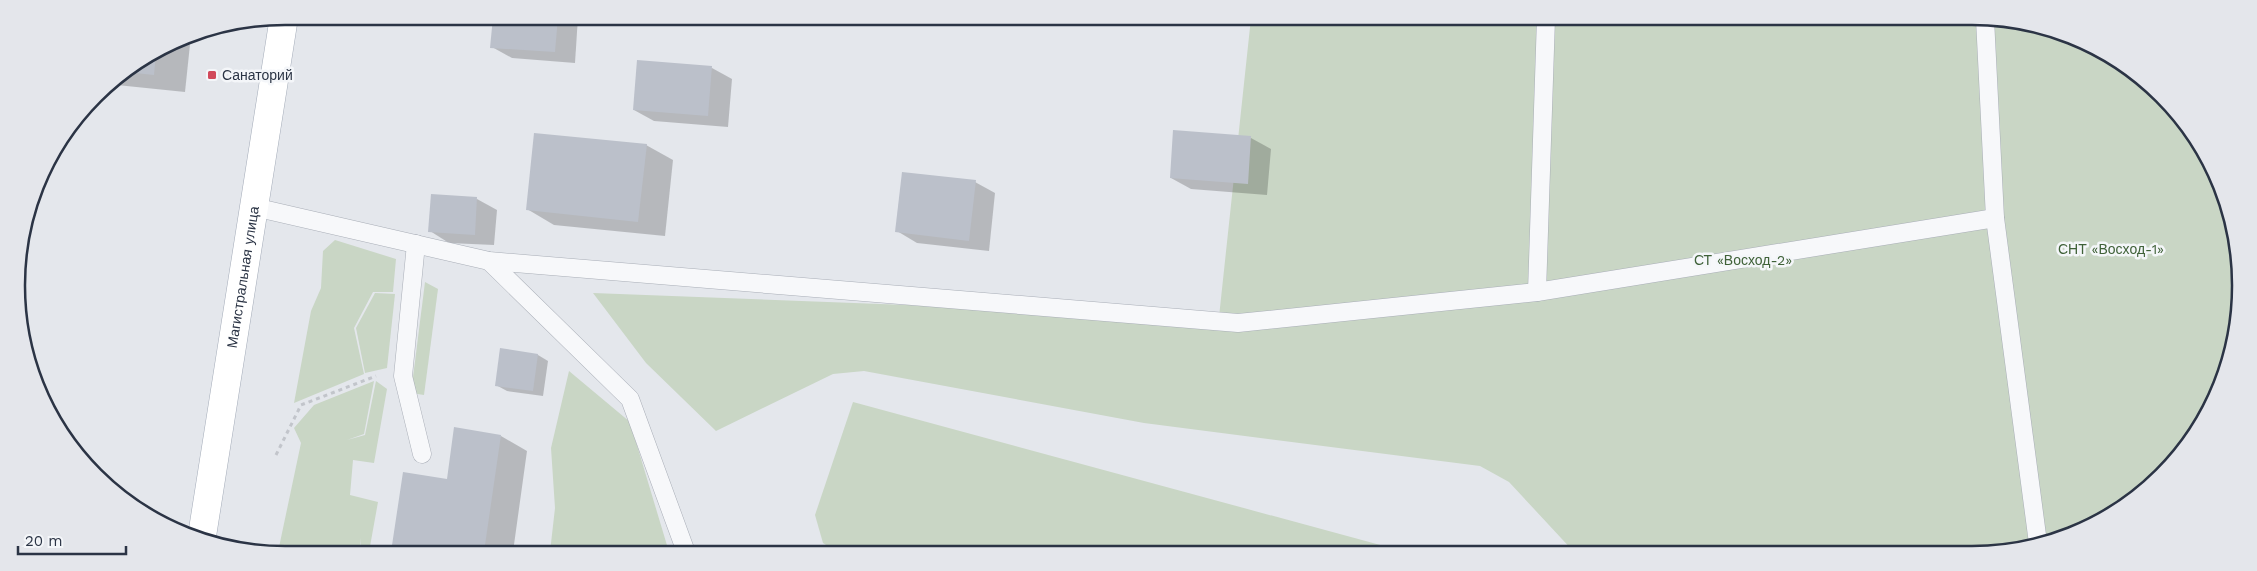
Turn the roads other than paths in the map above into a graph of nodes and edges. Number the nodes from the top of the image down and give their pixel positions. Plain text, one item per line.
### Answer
1 (283, 25) edge
2 (1546, 25) edge
3 (1985, 26) edge
4 (254, 207) junction
5 (1996, 218) junction
6 (416, 244) junction
7 (488, 261) junction
8 (1537, 292) junction
9 (422, 454) dead end
10 (203, 532) edge
11 (2037, 537) edge
12 (684, 546) edge

1 - 4 main road, Магистральная улица
2 - 8 lane
3 - 5 lane
4 - 6 lane
4 - 10 main road, Магистральная улица
5 - 8 lane
5 - 11 lane
6 - 7 lane
6 - 9 lane
7 - 8 lane
7 - 12 lane

